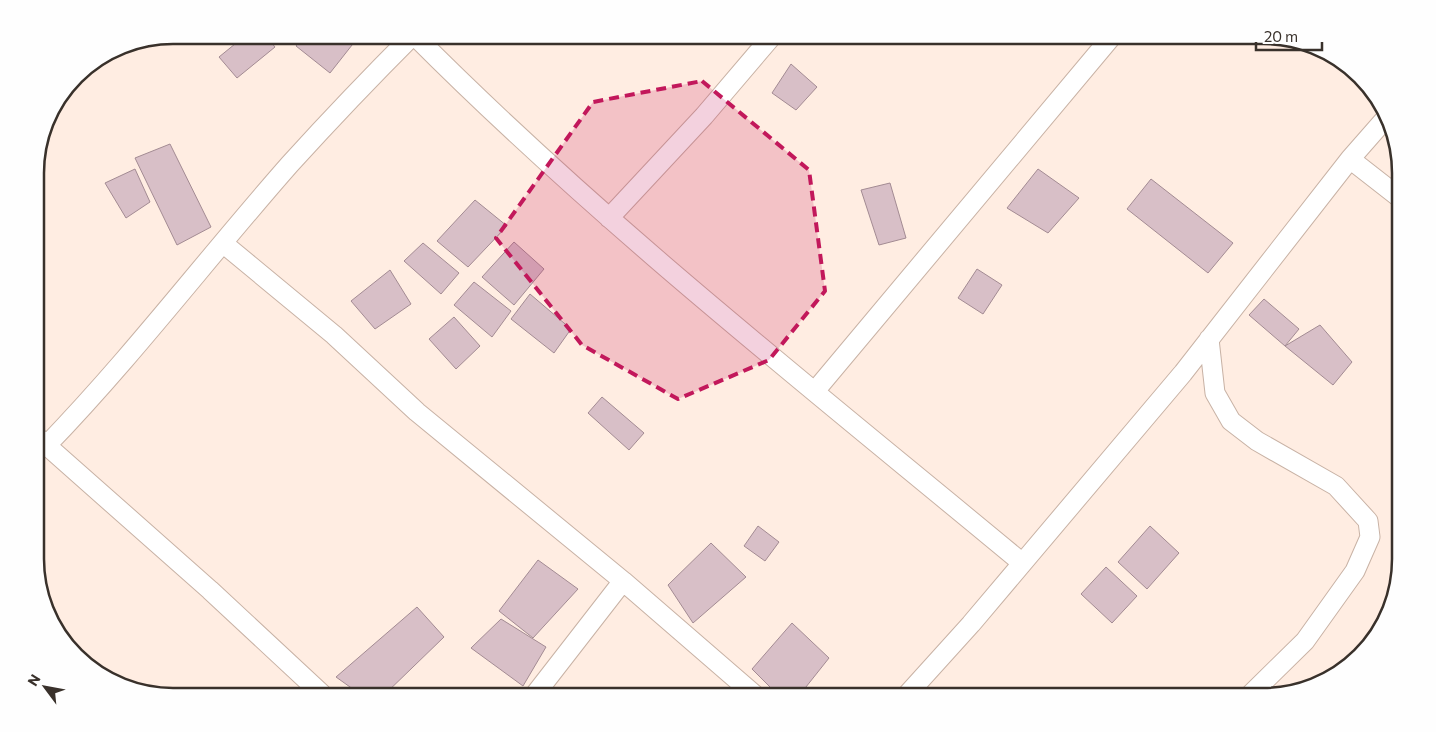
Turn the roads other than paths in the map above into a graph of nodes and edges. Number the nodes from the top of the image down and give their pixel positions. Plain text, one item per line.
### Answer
1 (405, 44) edge
2 (423, 44) edge
3 (764, 44) edge
4 (1105, 44) edge
5 (1382, 123) edge
6 (1350, 159) junction
7 (1392, 192) edge
8 (609, 218) junction
9 (224, 244) junction
10 (1209, 339) junction
11 (815, 391) junction
12 (44, 438) edge
13 (44, 444) edge
14 (1021, 562) junction
15 (623, 581) junction
16 (314, 688) edge
17 (540, 688) edge
18 (747, 688) edge
19 (913, 688) edge
20 (1257, 688) edge

1 - 9 street
2 - 8 street
3 - 8 street
4 - 11 street
5 - 6 street
6 - 7 street
6 - 10 street
8 - 11 street
9 - 12 street
9 - 15 street
10 - 14 street
10 - 20 street
11 - 14 street
13 - 16 street
14 - 19 street
15 - 17 street
15 - 18 street

